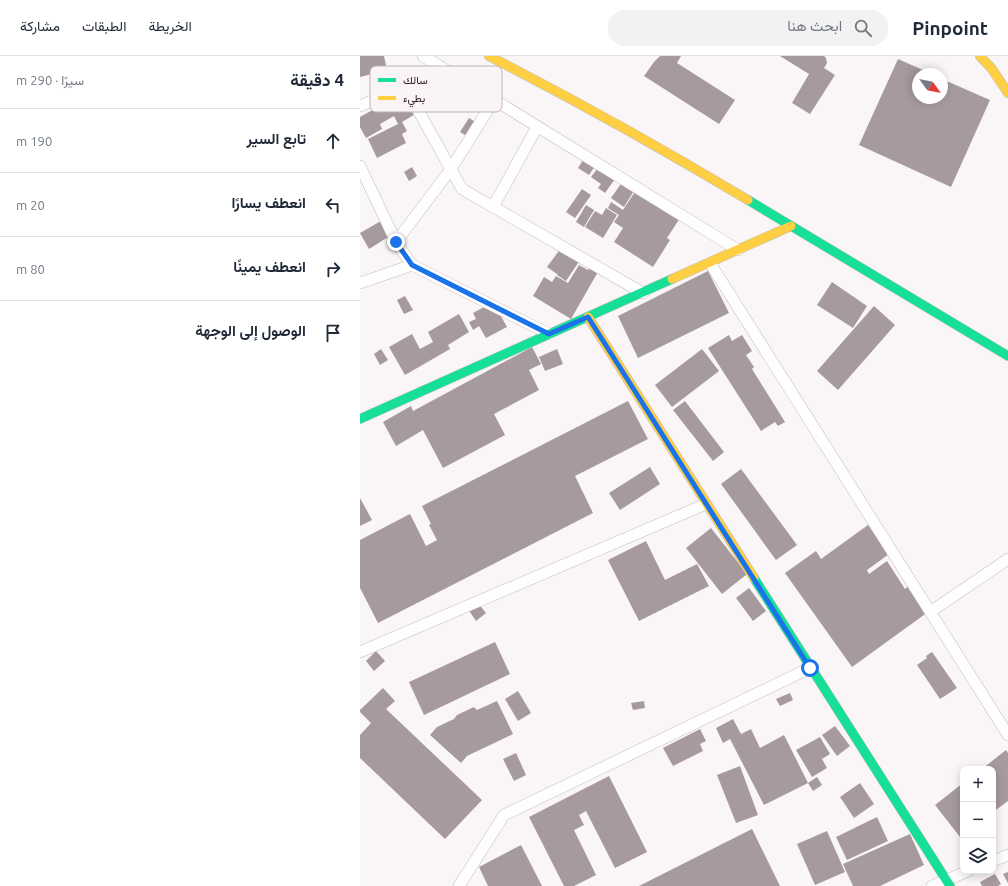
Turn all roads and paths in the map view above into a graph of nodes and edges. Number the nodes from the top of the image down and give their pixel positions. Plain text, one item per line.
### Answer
1 (423, 56) edge
2 (489, 56) edge
3 (980, 56) edge
4 (439, 66) edge
5 (1008, 93) edge
6 (370, 102) edge
7 (502, 105) edge
8 (360, 106) edge
9 (419, 112) edge
10 (487, 112) edge
11 (537, 127) junction
12 (360, 166) edge
13 (451, 169) junction
14 (493, 207) junction
15 (791, 226) junction
16 (396, 242) junction
17 (738, 250) junction
18 (710, 263) junction
19 (412, 265) junction
20 (360, 283) edge
21 (643, 293) junction
22 (588, 317) junction
23 (549, 334) junction
24 (1008, 356) edge
25 (360, 419) edge
26 (706, 504) junction
27 (1008, 559) edge
28 (930, 612) junction
29 (360, 652) edge
30 (810, 668) junction
31 (1008, 736) edge
32 (1008, 855) edge
33 (996, 860) edge
34 (963, 874) edge
35 (948, 883) edge
36 (459, 886) edge
37 (932, 886) edge

1 - 4 street
2 - 15 main road
3 - 5 main road
6 - 8 street
7 - 11 street
9 - 13 street
10 - 13 street
11 - 14 street
11 - 17 street
12 - 16 street
13 - 14 street
13 - 16 street
14 - 21 street
15 - 17 main road
15 - 24 main road
16 - 19 street
17 - 18 main road
18 - 21 main road
18 - 28 street
19 - 20 street
19 - 23 street
21 - 22 main road
22 - 23 main road
22 - 26 main road
23 - 25 main road
26 - 29 street
26 - 30 main road
27 - 28 street
28 - 31 street
30 - 35 main road
30 - 36 street
32 - 33 street
34 - 35 street
35 - 37 street

